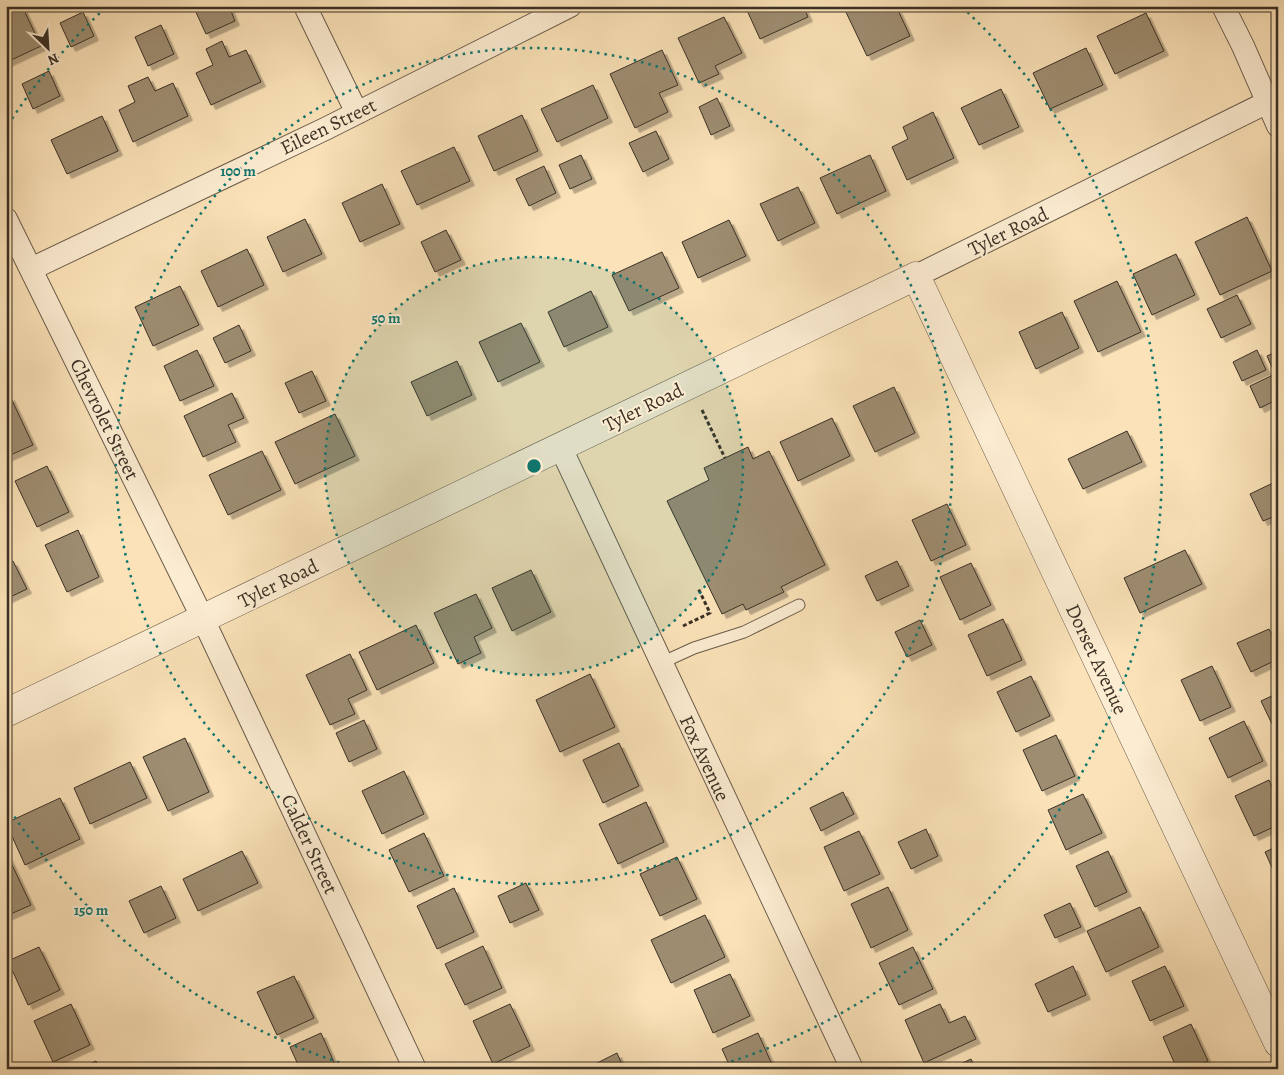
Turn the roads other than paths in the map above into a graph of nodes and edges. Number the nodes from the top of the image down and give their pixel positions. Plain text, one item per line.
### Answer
1 (305, 6) edge
2 (570, 6) edge
3 (1223, 6) edge
4 (1272, 100) edge
5 (356, 113) junction
6 (1278, 126) edge
7 (6, 219) edge
8 (31, 269) junction
9 (916, 276) junction
10 (560, 446) junction
11 (799, 605) dead end
12 (204, 619) junction
13 (661, 663) junction
14 (6, 713) edge
15 (1278, 1043) edge
16 (415, 1069) edge
17 (852, 1069) edge

1 - 5 street
2 - 5 street, Eileen Street
3 - 4 street
4 - 6 street
4 - 9 street, Tyler Road
5 - 8 street, Eileen Street
7 - 8 street, Chevrolet Street
8 - 12 street, Chevrolet Street
9 - 10 street, Tyler Road
9 - 15 street, Dorset Avenue
10 - 12 street, Tyler Road
10 - 13 street, Fox Avenue
11 - 13 lane
12 - 14 street, Tyler Road
12 - 16 street, Calder Street
13 - 17 street, Fox Avenue

